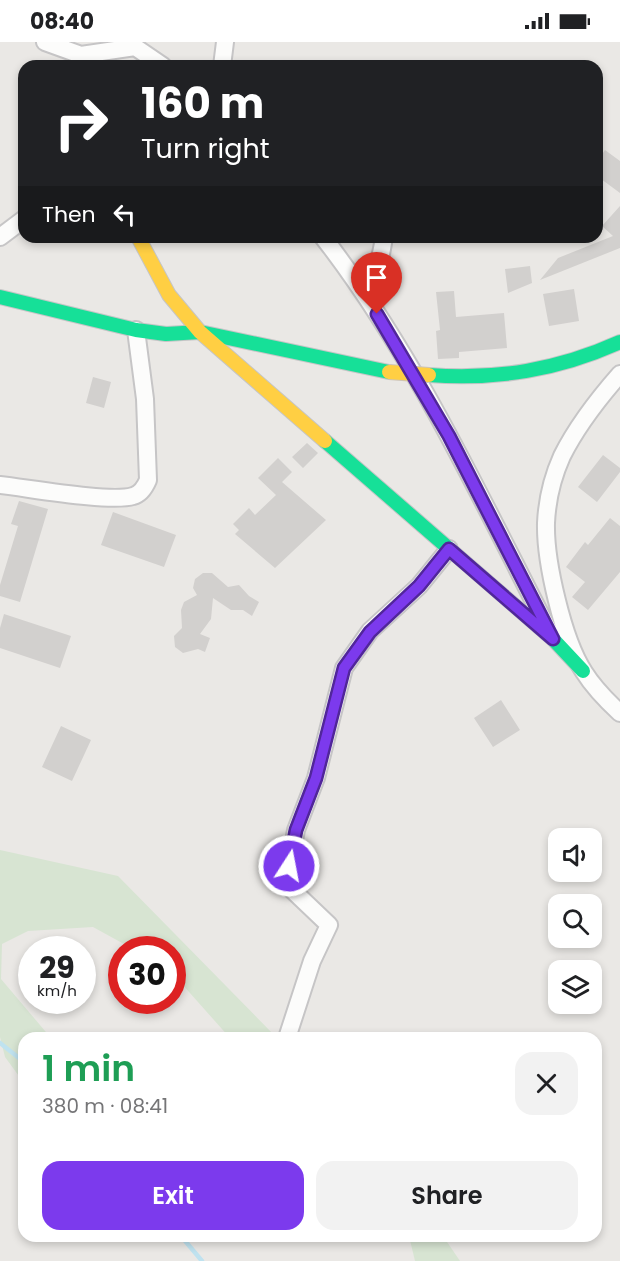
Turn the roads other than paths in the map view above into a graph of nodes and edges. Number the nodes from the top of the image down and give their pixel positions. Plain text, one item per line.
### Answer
1 (45, 42) edge
2 (225, 42) edge
3 (154, 60) edge
4 (223, 60) edge
5 (18, 224) edge
6 (0, 237) edge
7 (141, 243) edge
8 (328, 243) edge
9 (382, 243) edge
10 (354, 276) junction
11 (0, 297) edge
12 (18, 301) junction
13 (0, 308) edge
14 (136, 330) junction
15 (200, 332) junction
16 (166, 334) junction
17 (620, 342) edge
18 (222, 352) junction
19 (617, 367) edge
20 (437, 392) dead end
21 (0, 485) edge
22 (449, 549) junction
23 (553, 639) junction
24 (583, 671) junction
25 (620, 713) edge
26 (289, 1032) edge

1 - 3 street
2 - 4 street
5 - 6 street
7 - 15 main road
8 - 10 street
9 - 10 street
10 - 23 street
11 - 12 main road
12 - 13 street
12 - 14 main road
14 - 16 main road
14 - 21 street
15 - 16 main road
15 - 17 main road, bridge
15 - 18 main road
16 - 18 main road
18 - 20 main road
18 - 22 main road
19 - 24 street
22 - 23 main road
22 - 26 street
23 - 24 main road
24 - 25 street

